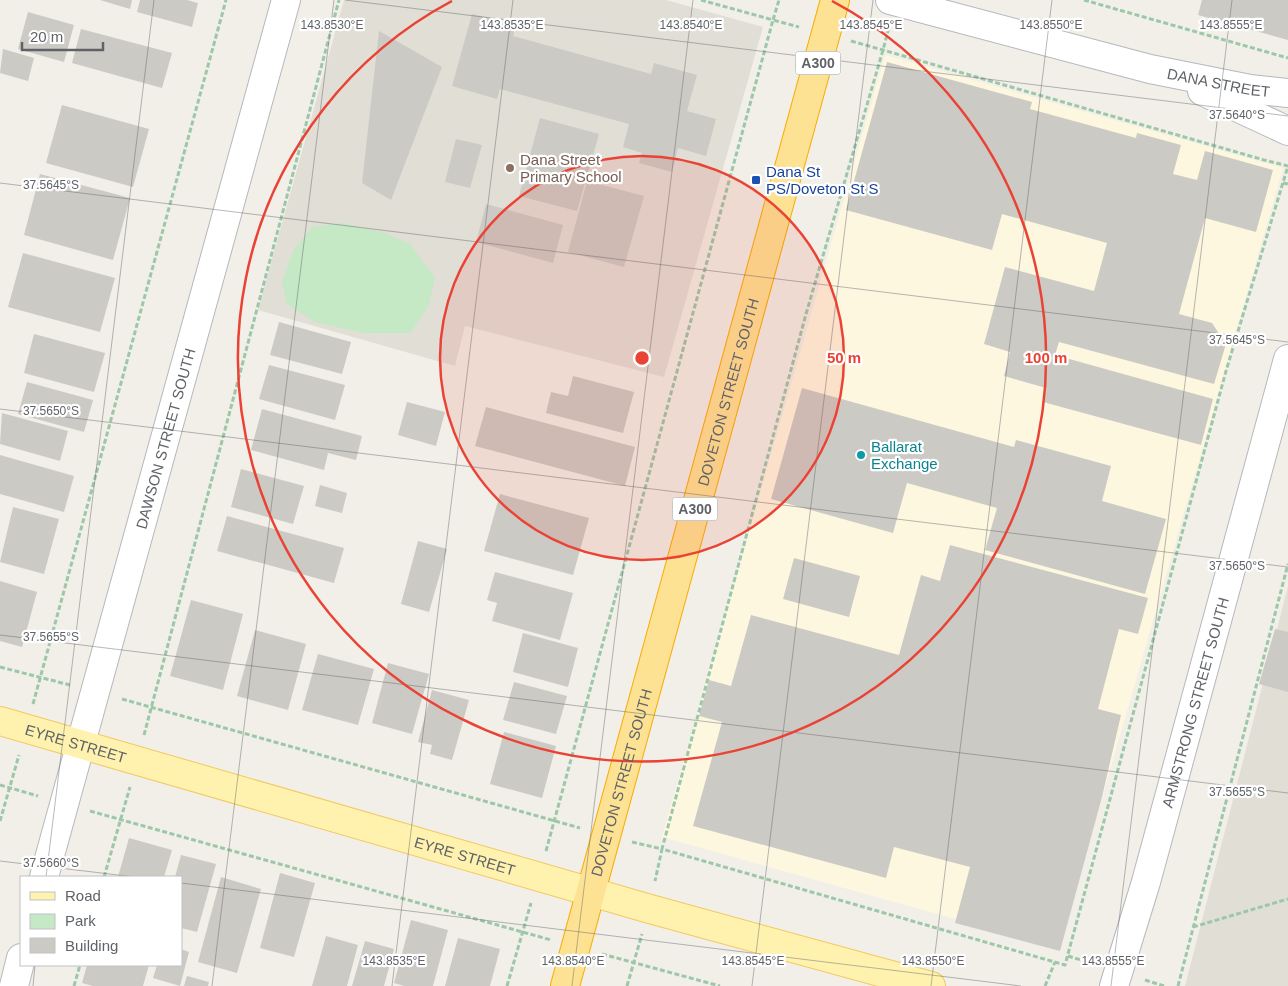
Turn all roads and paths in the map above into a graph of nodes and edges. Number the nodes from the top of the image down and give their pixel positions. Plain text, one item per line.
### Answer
1 (226, 0) edge
2 (286, 0) edge
3 (339, 0) edge
4 (701, 0) edge
5 (778, 0) edge
6 (835, 0) edge
7 (890, 0) edge
8 (1084, 0) edge
9 (773, 20) junction
10 (826, 34) junction
11 (883, 50) junction
12 (1288, 58) edge
13 (1150, 69) junction
14 (1288, 92) edge
15 (1288, 131) edge
16 (1283, 183) junction
17 (1288, 184) edge
18 (1288, 359) edge
19 (1288, 564) edge
20 (0, 667) edge
21 (40, 678) junction
22 (96, 692) junction
23 (151, 707) junction
24 (0, 721) edge
25 (27, 728) junction
26 (81, 743) junction
27 (138, 759) junction
28 (0, 785) edge
29 (9, 788) junction
30 (64, 804) junction
31 (120, 820) junction
32 (0, 821) edge
33 (554, 821) junction
34 (607, 835) junction
35 (662, 849) junction
36 (44, 876) edge
37 (104, 876) edge
38 (591, 891) junction
39 (1288, 899) edge
40 (650, 909) junction
41 (1192, 927) junction
42 (576, 947) junction
43 (20, 962) edge
44 (1055, 962) junction
45 (634, 963) junction
46 (80, 966) edge
47 (14, 986) edge
48 (74, 986) edge
49 (566, 986) edge
50 (627, 986) edge
51 (720, 986) edge
52 (931, 986) edge
53 (1046, 986) edge
54 (1114, 986) edge
55 (1178, 986) edge

1 - 21 path
2 - 22 street, DAWSON STREET SOUTH
3 - 23 path
4 - 9 path
5 - 9 path
6 - 10 highway, DOVETON STREET SOUTH / A300
7 - 13 street, DANA STREET
8 - 12 path
9 - 10 path
9 - 33 path
10 - 11 path
10 - 34 highway, DOVETON STREET SOUTH / A300
11 - 16 path
11 - 35 path
13 - 14 street, DANA STREET
13 - 15 street, DANA STREET
16 - 17 path
16 - 44 path
18 - 54 street, ARMSTRONG STREET SOUTH
19 - 41 path
20 - 21 path
21 - 22 path
21 - 25 path
22 - 23 path
22 - 26 street, DAWSON STREET SOUTH
23 - 27 path
23 - 33 path
24 - 25 main road, EYRE STREET
25 - 26 main road, EYRE STREET
25 - 29 path
26 - 27 main road, EYRE STREET
26 - 30 street, DAWSON STREET SOUTH
27 - 31 path
27 - 38 main road, EYRE STREET
28 - 29 path
29 - 30 path
29 - 32 path
30 - 31 path
30 - 36 street, DAWSON STREET SOUTH
31 - 37 path
31 - 42 path
33 - 34 path
34 - 35 path
34 - 38 highway, DOVETON STREET SOUTH / A300
35 - 40 path
35 - 44 path
38 - 40 main road, EYRE STREET
38 - 42 highway, DOVETON STREET SOUTH / A300
39 - 41 path
40 - 45 path
40 - 52 main road, EYRE STREET
41 - 55 path
42 - 45 path
42 - 49 highway, DOVETON STREET SOUTH / A300
43 - 47 street
44 - 53 path
45 - 50 path
45 - 51 path
46 - 48 path

